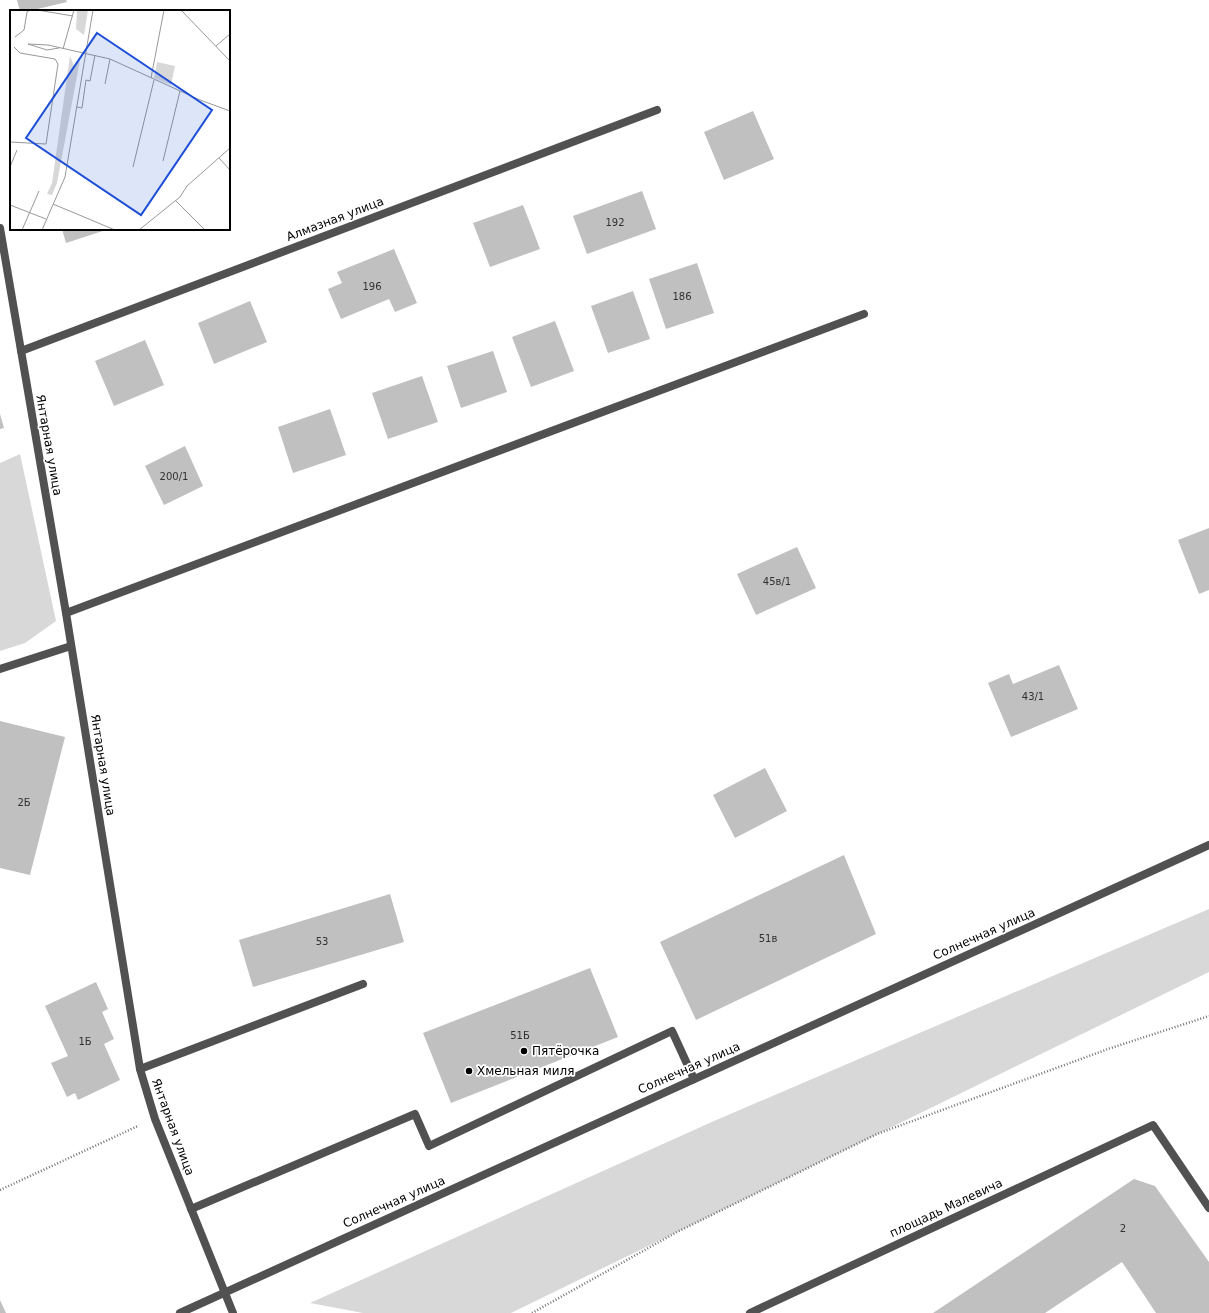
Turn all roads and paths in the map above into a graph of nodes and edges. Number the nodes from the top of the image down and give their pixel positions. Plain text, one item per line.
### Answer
1 (657, 110) dead end
2 (0, 228) edge
3 (864, 314) dead end
4 (21, 351) junction
5 (66, 613) junction
6 (72, 646) junction
7 (0, 669) edge
8 (1209, 845) edge
9 (363, 984) dead end
10 (1209, 1016) edge
11 (140, 1069) junction
12 (694, 1079) junction
13 (155, 1119) junction
14 (0, 1190) edge
15 (1209, 1208) edge
16 (191, 1209) junction
17 (225, 1292) junction
18 (180, 1313) edge
19 (233, 1313) edge
20 (532, 1313) edge
21 (750, 1313) edge

1 - 4 street, Алмазная улица
2 - 4 street, Янтарная улица
3 - 5 street
4 - 5 street, Янтарная улица
5 - 6 street, Янтарная улица
6 - 7 street
6 - 11 street, Янтарная улица
8 - 12 street, Солнечная улица
9 - 11 street
10 - 20 path
11 - 13 street, Янтарная улица
12 - 16 street
12 - 17 street, Солнечная улица
13 - 14 path
13 - 16 street, Янтарная улица
15 - 21 street, площадь Малевича
16 - 17 street, Янтарная улица
17 - 18 street, Солнечная улица
17 - 19 street, Янтарная улица

